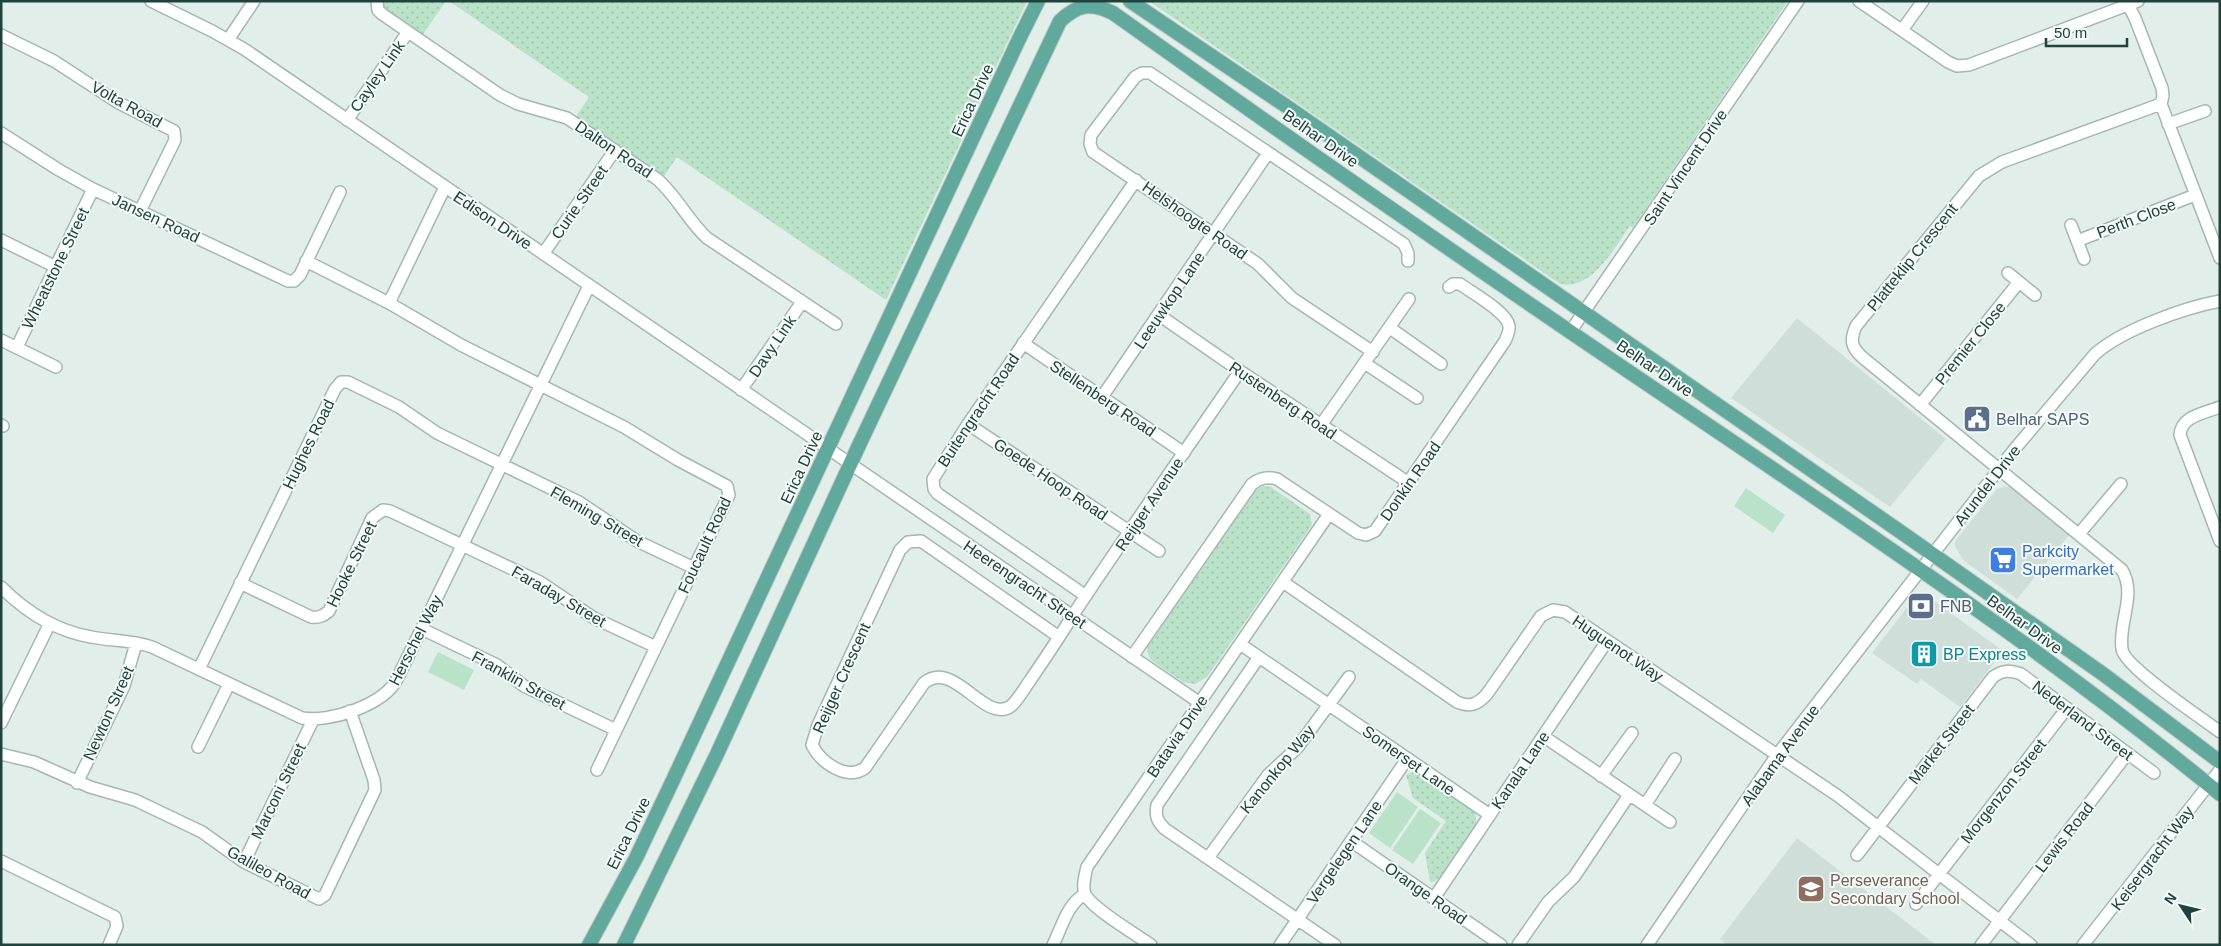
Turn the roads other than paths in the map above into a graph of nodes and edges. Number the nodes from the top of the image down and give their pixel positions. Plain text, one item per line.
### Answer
1 (151, 1) edge
2 (254, 1) edge
3 (378, 1) edge
4 (1038, 1) edge
5 (1130, 1) edge
6 (1798, 1) edge
7 (1859, 1) edge
8 (1923, 1) edge
9 (2130, 3) edge
10 (1902, 30) junction
11 (408, 32) junction
12 (1, 34) edge
13 (228, 40) junction
14 (2160, 104) junction
15 (2205, 111) dead end
16 (347, 120) junction
17 (2168, 124) junction
18 (1, 133) edge
19 (615, 150) junction
20 (1268, 153) junction
21 (1136, 180) junction
22 (445, 187) junction
23 (93, 189) junction
24 (340, 192) dead end
25 (2196, 196) junction
26 (140, 211) junction
27 (2071, 226) dead end
28 (1214, 234) junction
29 (1, 240) edge
30 (2077, 241) junction
31 (543, 254) junction
32 (2220, 258) edge
33 (2084, 259) dead end
34 (1408, 261) dead end
35 (306, 262) junction
36 (56, 267) junction
37 (2008, 273) dead end
38 (2019, 282) junction
39 (588, 286) junction
40 (1449, 287) dead end
41 (2220, 293) edge
42 (2035, 295) dead end
43 (1409, 299) dead end
44 (2220, 301) edge
45 (802, 302) junction
46 (389, 303) junction
47 (2201, 305) junction
48 (1583, 313) junction
49 (1159, 315) junction
50 (836, 324) dead end
51 (1390, 328) junction
52 (1570, 332) junction
53 (1, 340) edge
54 (1023, 343) junction
55 (17, 347) junction
56 (1373, 352) junction
57 (1366, 364) junction
58 (1441, 364) dead end
59 (56, 367) dead end
60 (1240, 372) junction
61 (539, 384) junction
62 (741, 390) junction
63 (1102, 397) junction
64 (1417, 398) dead end
65 (1920, 405) junction
66 (2220, 407) edge
67 (968, 424) junction
68 (1321, 425) junction
69 (828, 450) junction
70 (1184, 453) junction
71 (501, 464) junction
72 (850, 464) junction
73 (1999, 469) junction
74 (1409, 482) junction
75 (2121, 484) dead end
76 (1329, 514) junction
77 (1130, 532) junction
78 (2079, 534) junction
79 (2220, 541) edge
80 (462, 544) junction
81 (1159, 551) dead end
82 (1932, 555) junction
83 (694, 568) junction
84 (1920, 570) junction
85 (1283, 582) junction
86 (240, 583) junction
87 (1, 587) edge
88 (1086, 596) junction
89 (1072, 616) junction
90 (50, 623) junction
91 (422, 629) junction
92 (1060, 637) junction
93 (1608, 641) junction
94 (136, 643) junction
95 (1240, 644) junction
96 (656, 647) junction
97 (1132, 657) junction
98 (1259, 657) junction
99 (199, 669) junction
100 (2010, 670) joint
101 (1349, 677) dead end
102 (229, 684) junction
103 (1200, 703) junction
104 (1329, 704) junction
105 (2067, 708) junction
106 (350, 711) junction
107 (313, 720) junction
108 (1, 723) edge
109 (616, 730) junction
110 (2220, 732) edge
111 (1632, 733) dead end
112 (1543, 736) junction
113 (198, 747) dead end
114 (1, 754) edge
115 (2128, 754) junction
116 (1778, 755) junction
117 (1407, 759) junction
118 (1675, 760) dead end
119 (2220, 762) edge
120 (597, 770) dead end
121 (2220, 770) edge
122 (2154, 773) dead end
123 (1601, 776) junction
124 (77, 783) junction
125 (2208, 784) junction
126 (2220, 794) edge
127 (1629, 795) junction
128 (1645, 805) junction
129 (1490, 815) junction
130 (1670, 822) dead end
131 (1878, 826) junction
132 (1351, 841) junction
133 (1857, 854) dead end
134 (1208, 858) junction
135 (1, 861) edge
136 (244, 862) junction
137 (1940, 874) junction
138 (1085, 894) junction
139 (1434, 898) junction
140 (1916, 904) dead end
141 (2000, 919) junction
142 (1297, 920) junction
143 (109, 945) edge
144 (589, 945) edge
145 (624, 945) edge
146 (1054, 945) edge
147 (1151, 945) edge
148 (1280, 945) edge
149 (1335, 945) edge
150 (1501, 945) edge
151 (1518, 945) edge
152 (1647, 945) edge
153 (1981, 945) edge
154 (2031, 945) edge
155 (2084, 945) edge

1 - 13 street, Edison Drive
2 - 13 street
3 - 11 street, Dalton Road
4 - 69 main road, Erica Drive
5 - 48 main road, Belhar Drive
6 - 48 street, Saint Vincent Drive
7 - 10 street
8 - 10 street
9 - 10 street
9 - 14 street
11 - 16 street, Cayley Link
11 - 19 street, Dalton Road
12 - 26 street, Volta Road
13 - 16 street, Edison Drive
14 - 17 street
14 - 65 street, Platteklip Crescent
15 - 17 street
16 - 22 street, Edison Drive
17 - 25 street
18 - 23 street, Jansen Road
19 - 31 street, Curie Street
19 - 45 street, Dalton Road
20 - 21 street, Helshoogte Road
20 - 28 street, Leeuwkop Lane
20 - 34 street
21 - 28 street, Helshoogte Road
21 - 54 street, Buitengracht Road
22 - 31 street, Edison Drive
22 - 46 street
23 - 26 street, Jansen Road
23 - 36 street, Wheatstone Street
24 - 35 street
25 - 30 street, Perth Close
25 - 32 street
26 - 35 street, Jansen Road
27 - 30 street, Perth Close
28 - 49 street, Leeuwkop Lane
28 - 56 street, Helshoogte Road
29 - 36 street
30 - 33 street, Perth Close
31 - 39 street, Edison Drive
35 - 46 street
36 - 55 street, Wheatstone Street
37 - 38 street
38 - 42 street
38 - 65 street, Premier Close
39 - 61 street, Herschel Way
39 - 62 street, Edison Drive
40 - 74 street, Donkin Road
41 - 47 street, Arundel Drive
43 - 51 street
44 - 47 street, Arundel Drive
45 - 50 street, Dalton Road
45 - 62 street, Davy Link
46 - 61 street
47 - 73 street, Arundel Drive
48 - 52 street, Saint Vincent Drive
48 - 82 main road, Belhar Drive
49 - 60 street, Rustenberg Road
49 - 63 street, Leeuwkop Lane
51 - 56 street
51 - 58 street
52 - 72 main road, Belhar Drive
52 - 84 main road, Belhar Drive
53 - 55 street
54 - 63 street, Stellenberg Road
54 - 67 street, Buitengracht Road
55 - 59 street
56 - 57 street
57 - 64 street
57 - 68 street
60 - 68 street, Rustenberg Road
60 - 70 street, Reijger Avenue
61 - 71 street, Herschel Way
61 - 83 street, Foucault Road
62 - 69 street, Edison Drive
63 - 70 street, Stellenberg Road
65 - 73 street, Platteklip Crescent
66 - 79 street
67 - 77 street, Goede Hoop Road
67 - 88 street, Buitengracht Road
68 - 74 street, Rustenberg Road
69 - 72 street, Heerengracht Street
69 - 144 main road, Erica Drive
70 - 77 street, Reijger Avenue
71 - 80 street, Herschel Way
71 - 83 street, Fleming Street
71 - 86 street, Hughes Road
72 - 89 street, Heerengracht Street
72 - 145 main road
73 - 78 street, Platteklip Crescent
73 - 82 street, Arundel Drive
74 - 76 street, Donkin Road
75 - 78 street
76 - 85 street, Batavia Drive
76 - 97 street, Donkin Road
77 - 81 street, Goede Hoop Road
77 - 88 street, Reijger Avenue
78 - 110 street, Platteklip Crescent
80 - 86 street, Hooke Street
80 - 91 street, Herschel Way
80 - 96 street, Faraday Street
82 - 84 street, Arundel Drive
82 - 119 main road, Belhar Drive
83 - 96 street, Foucault Road
84 - 116 street, Alabama Avenue
84 - 125 main road, Belhar Drive
85 - 93 street, Huguenot Way
85 - 95 street, Batavia Drive
86 - 99 street, Hughes Road
87 - 90 street, Herschel Way
88 - 89 street, Reijger Avenue
89 - 92 street, Reijger Avenue
89 - 97 street, Heerengracht Street
90 - 94 street, Herschel Way
90 - 108 street
91 - 106 street, Herschel Way
91 - 109 street, Franklin Street
92 - 92 street, Reijger Crescent
93 - 112 street, Kanala Lane
93 - 116 street, Huguenot Way
94 - 99 street, Herschel Way
94 - 124 street, Newton Street
95 - 98 street, Somerset Lane
95 - 103 street, Batavia Drive
96 - 109 street, Foucault Road
97 - 103 street, Heerengracht Street
98 - 104 street, Somerset Lane
98 - 134 street, Batavia Drive
99 - 102 street, Herschel Way
100 - 105 street, Nederland Street
100 - 131 street, Market Street
101 - 104 street
102 - 107 street, Herschel Way
102 - 113 street
103 - 138 street, Batavia Drive
104 - 117 street, Somerset Lane
104 - 134 street, Kanonkop Way
105 - 115 street, Nederland Street
105 - 137 street, Morgenzon Street
106 - 107 street, Herschel Way
106 - 136 street, Galileo Road
107 - 136 street, Marconi Street
109 - 120 street, Foucault Road
111 - 123 street
112 - 123 street
112 - 129 street, Kanala Lane
114 - 124 street, Galileo Road
115 - 122 street, Nederland Street
115 - 141 street, Lewis Road
116 - 131 street, Huguenot Way
116 - 152 street, Alabama Avenue
117 - 129 street, Somerset Lane
117 - 132 street, Vergelegen Lane
118 - 128 street
121 - 125 street, Keisergracht Way
123 - 127 street
124 - 136 street, Galileo Road
125 - 126 main road, Belhar Drive
125 - 155 street, Keisergracht Way
127 - 128 street
127 - 151 street
128 - 130 street
129 - 139 street, Kanala Lane
131 - 133 street, Market Street
131 - 137 street, Huguenot Way
132 - 139 street, Orange Road
132 - 142 street, Vergelegen Lane
134 - 142 street
135 - 143 street
137 - 140 street, Morgenzon Street
137 - 141 street, Huguenot Way
138 - 146 street
138 - 147 street
139 - 150 street, Orange Road
141 - 153 street, Lewis Road
141 - 154 street, Huguenot Way
142 - 148 street, Vergelegen Lane
142 - 149 street

